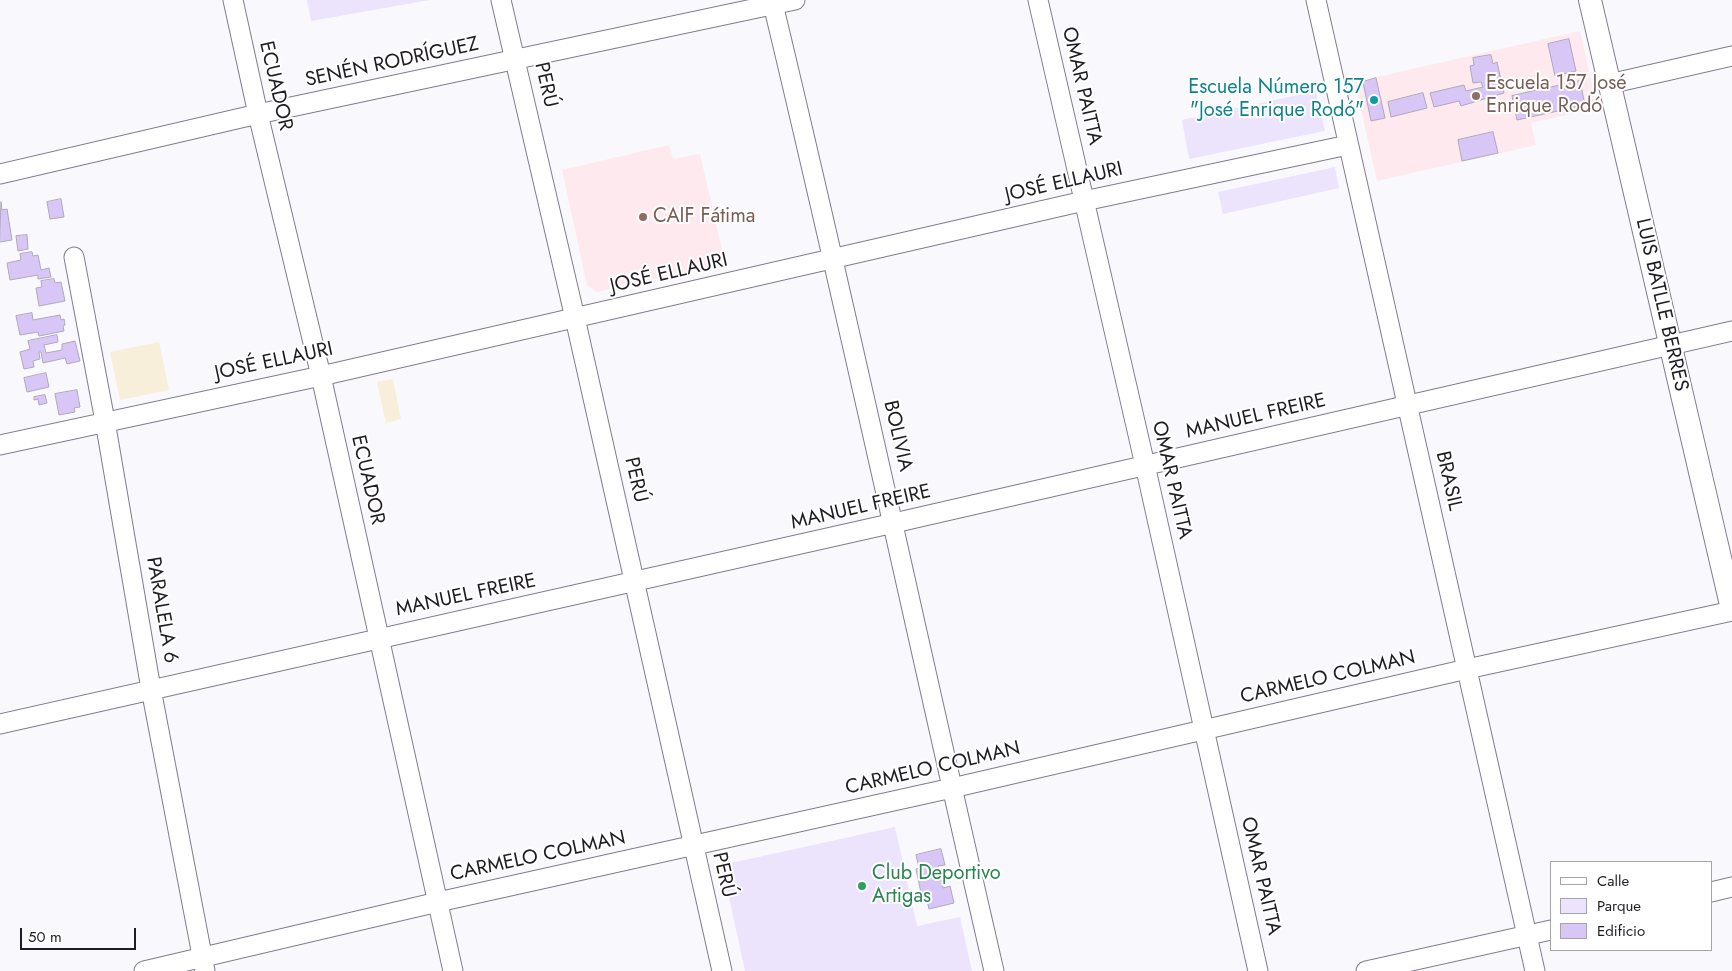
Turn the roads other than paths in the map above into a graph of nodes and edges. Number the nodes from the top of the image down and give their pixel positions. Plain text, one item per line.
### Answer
1 (233, 0) edge
2 (502, 0) edge
3 (795, 0) edge
4 (1038, 0) edge
5 (1316, 0) edge
6 (1590, 0) edge
7 (772, 2) edge
8 (1732, 56) edge
9 (516, 59) junction
10 (1609, 84) junction
11 (258, 114) junction
12 (1348, 145) junction
13 (0, 174) edge
14 (1084, 201) junction
15 (74, 257) dead end
16 (833, 259) junction
17 (576, 318) junction
18 (1732, 331) edge
19 (1670, 344) junction
20 (321, 376) junction
21 (1408, 405) junction
22 (105, 421) junction
23 (0, 445) edge
24 (1145, 465) junction
25 (894, 523) junction
26 (634, 582) junction
27 (1732, 610) edge
28 (379, 639) junction
29 (1467, 669) junction
30 (152, 689) junction
31 (0, 724) edge
32 (1204, 729) junction
33 (952, 788) junction
34 (693, 846) junction
35 (1732, 887) edge
36 (1712, 892) edge
37 (438, 902) junction
38 (1550, 930) edge
39 (1527, 936) junction
40 (204, 965) edge
41 (144, 971) edge
42 (453, 971) edge
43 (722, 971) edge
44 (994, 971) edge
45 (1258, 971) edge
46 (1366, 971) edge
47 (1535, 971) edge

1 - 11 street, ECUADOR
2 - 9 street, PERÚ
3 - 7 street, SENÉN RODRÍGUEZ
4 - 14 street, OMAR PAITTA
5 - 12 street, BRASIL
6 - 10 street, LUIS BATLLE BERRES
7 - 9 street, SENÉN RODRÍGUEZ
7 - 16 street, BOLIVIA
8 - 10 street
9 - 11 street, SENÉN RODRÍGUEZ
9 - 17 street, PERÚ
10 - 19 street, LUIS BATLLE BERRES
11 - 13 street, SENÉN RODRÍGUEZ
11 - 20 street, ECUADOR
12 - 14 street, JOSÉ ELLAURI
12 - 21 street, BRASIL
14 - 16 street, JOSÉ ELLAURI
14 - 24 street, OMAR PAITTA
15 - 22 street, PARALELA 6
16 - 17 street, JOSÉ ELLAURI
16 - 25 street, BOLIVIA
17 - 20 street, JOSÉ ELLAURI
17 - 26 street, PERÚ
18 - 19 street, MANUEL FREIRE
19 - 21 street, MANUEL FREIRE
19 - 27 street, LUIS BATLLE BERRES
20 - 22 street, JOSÉ ELLAURI
20 - 28 street, ECUADOR
21 - 24 street, MANUEL FREIRE
21 - 29 street, BRASIL
22 - 23 street, JOSÉ ELLAURI
22 - 30 street, PARALELA 6
24 - 25 street, MANUEL FREIRE
24 - 32 street, OMAR PAITTA
25 - 26 street, MANUEL FREIRE
25 - 33 street, BOLIVIA
26 - 28 street, MANUEL FREIRE
26 - 34 street, PERÚ
27 - 29 street, CARMELO COLMAN
28 - 30 street, MANUEL FREIRE
28 - 37 street, ECUADOR
29 - 32 street, CARMELO COLMAN
29 - 39 street, BRASIL
30 - 31 street, MANUEL FREIRE
30 - 40 street, PARALELA 6
32 - 33 street, CARMELO COLMAN
32 - 45 street, OMAR PAITTA
33 - 34 street, CARMELO COLMAN
33 - 44 street, BOLIVIA
34 - 37 street, CARMELO COLMAN
34 - 43 street, PERÚ
35 - 36 street
37 - 40 street, CARMELO COLMAN
37 - 42 street, ECUADOR
38 - 39 street
39 - 46 street
39 - 47 street, BRASIL
40 - 41 street, CARMELO COLMAN

